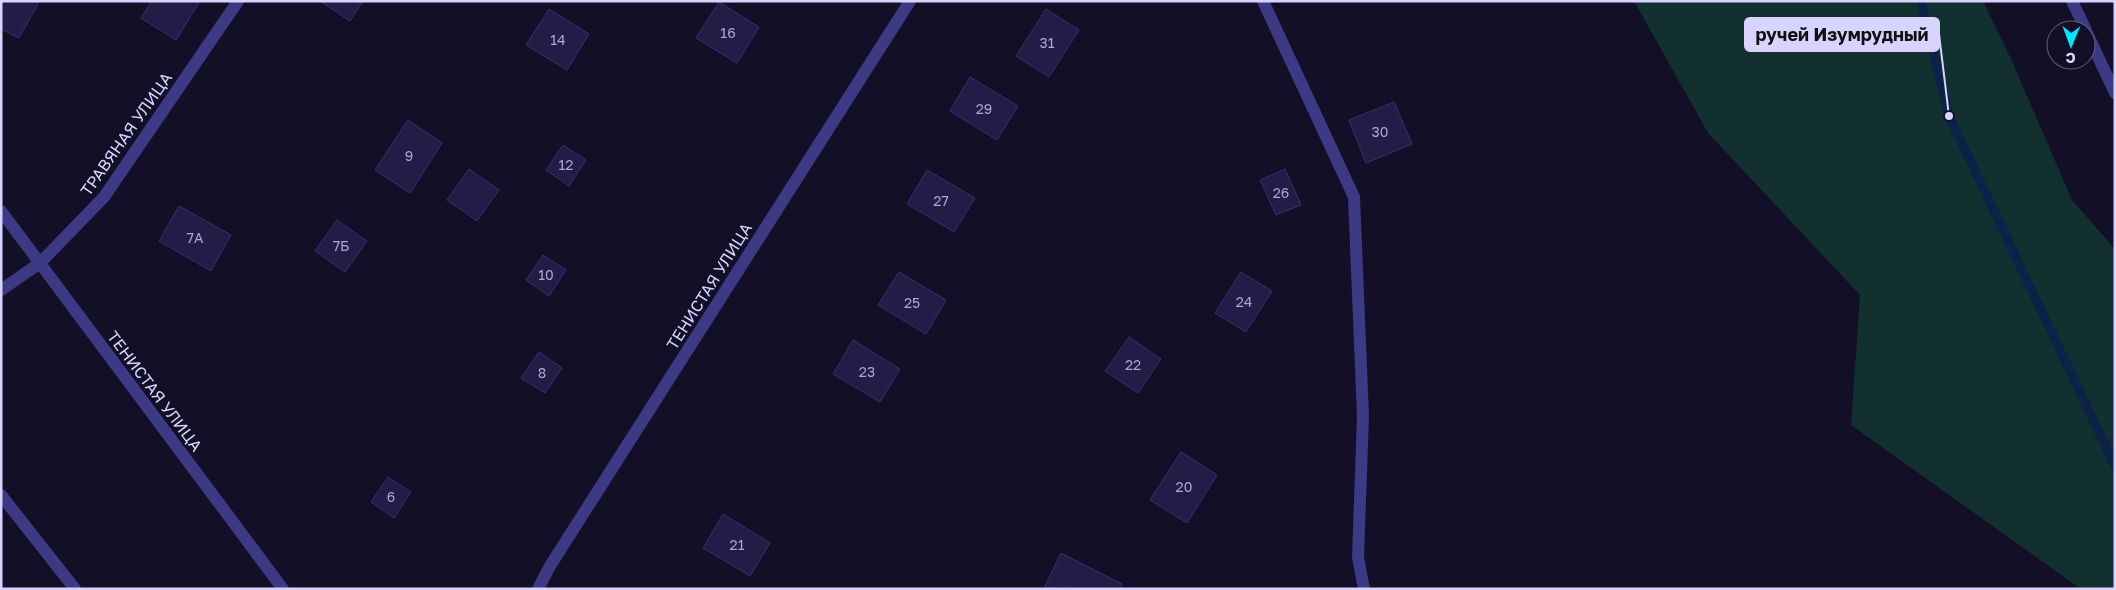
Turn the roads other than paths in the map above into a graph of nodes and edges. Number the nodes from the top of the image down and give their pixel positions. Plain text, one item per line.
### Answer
1 (238, 1) edge
2 (910, 1) edge
3 (1263, 1) edge
4 (2072, 1) edge
5 (2081, 20) edge
6 (2096, 52) edge
7 (2115, 93) edge
8 (1, 211) edge
9 (40, 263) junction
10 (1, 290) edge
11 (1, 495) edge
12 (75, 589) edge
13 (283, 589) edge
14 (538, 589) edge
15 (1364, 589) edge

1 - 9 street, ТРАВЯНАЯ УЛИЦА
2 - 14 street, ТЕНИСТАЯ УЛИЦА
3 - 15 street
4 - 5 street
6 - 7 street
8 - 9 street, ТЕНИСТАЯ УЛИЦА
9 - 10 street, ТРАВЯНАЯ УЛИЦА
9 - 13 street, ТЕНИСТАЯ УЛИЦА
11 - 12 street

